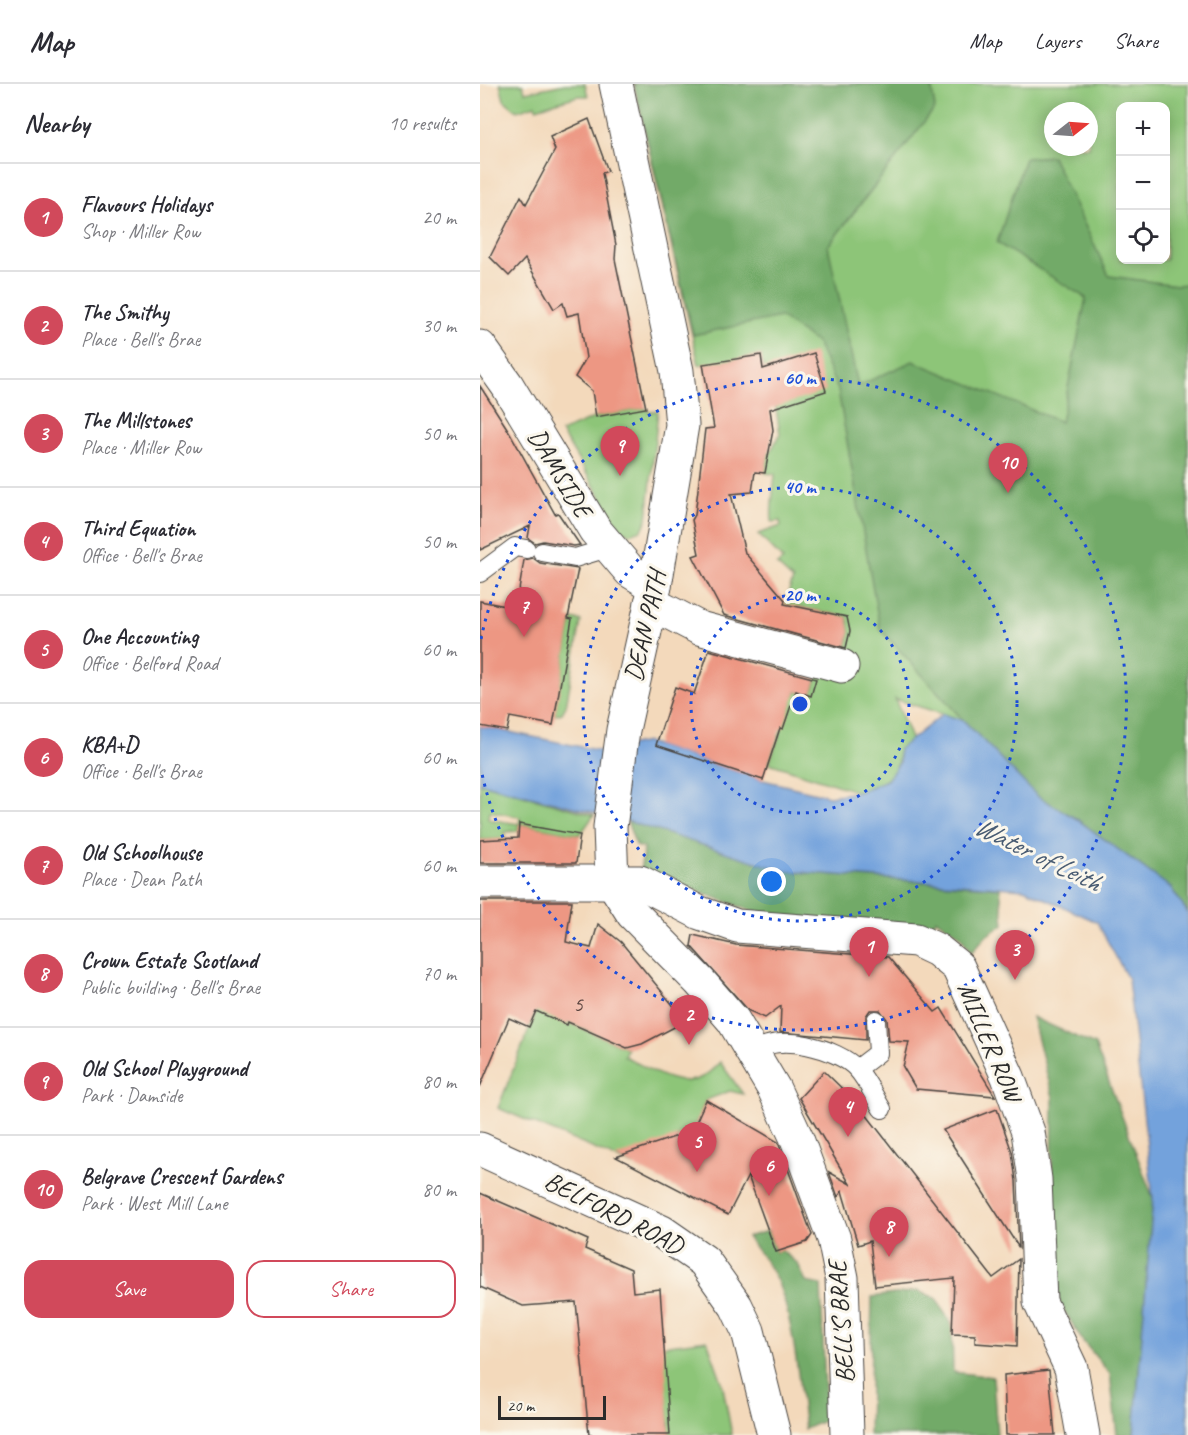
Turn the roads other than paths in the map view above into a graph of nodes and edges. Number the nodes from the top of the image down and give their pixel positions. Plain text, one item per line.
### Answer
1 (615, 84) edge
2 (480, 347) edge
3 (608, 548) junction
4 (480, 573) edge
5 (653, 594) junction
6 (842, 666) dead end
7 (612, 881) junction
8 (480, 882) edge
9 (876, 1020) dead end
10 (754, 1052) junction
11 (857, 1069) junction
12 (882, 1109) dead end
13 (480, 1149) edge
14 (774, 1435) edge
15 (847, 1435) edge
16 (1083, 1435) edge

1 - 5 street, DEAN PATH
2 - 3 street, DAMSIDE
3 - 4 lane
3 - 5 street, DAMSIDE
5 - 6 street, DAMSIDE
5 - 7 street, DEAN PATH
7 - 8 street, MILLER ROW
7 - 10 street, BELL'S BRAE
7 - 16 street, MILLER ROW
9 - 11 lane
10 - 11 lane
10 - 15 street, BELL'S BRAE
11 - 12 lane
13 - 14 street, BELFORD ROAD

